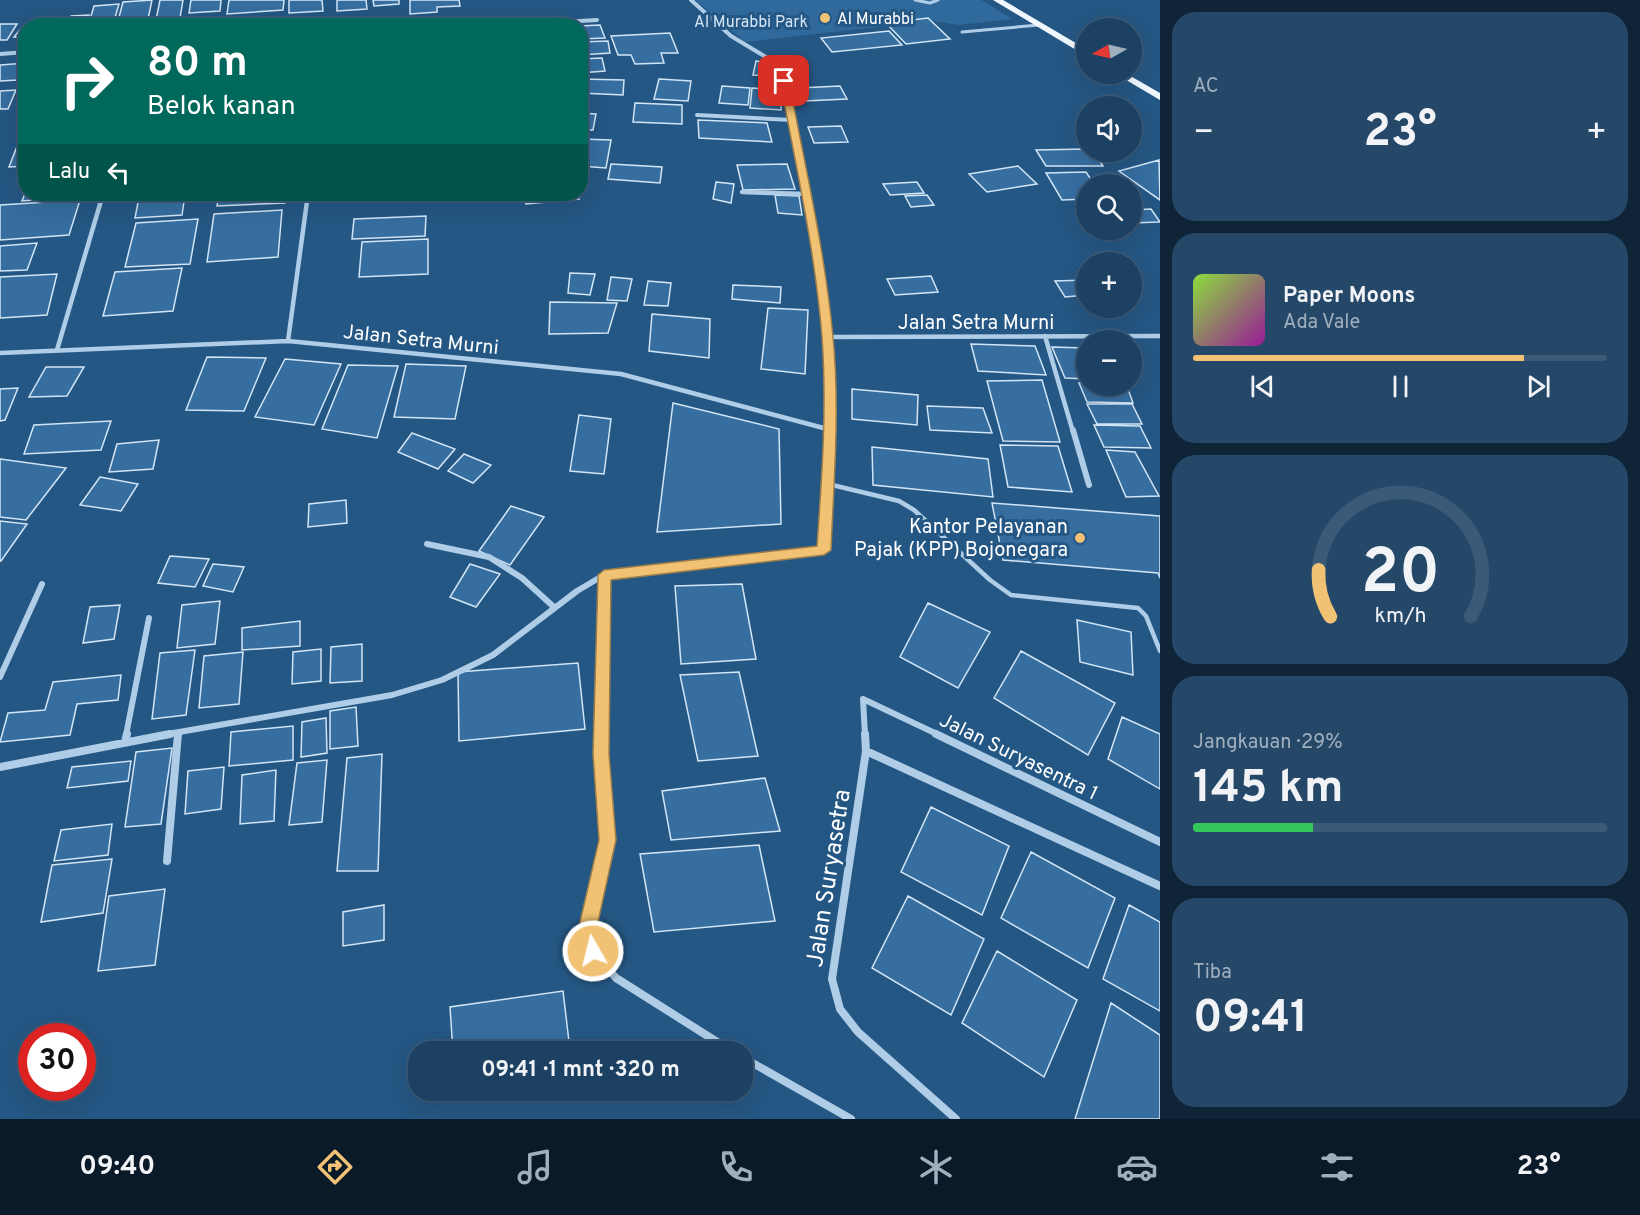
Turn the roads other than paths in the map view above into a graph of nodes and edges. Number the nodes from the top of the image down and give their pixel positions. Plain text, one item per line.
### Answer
1 (691, 0) edge
2 (915, 0) edge
3 (938, 0) edge
4 (997, 0) edge
5 (588, 20) edge
6 (597, 20) dead end
7 (1040, 25) junction
8 (962, 32) dead end
9 (1076, 47) edge
10 (18, 53) edge
11 (0, 54) edge
12 (1138, 84) edge
13 (1160, 97) edge
14 (697, 115) dead end
15 (791, 120) junction
16 (742, 192) dead end
17 (806, 194) junction
18 (101, 201) edge
19 (307, 201) edge
20 (1045, 336) junction
21 (1160, 336) edge
22 (827, 337) junction
23 (288, 341) junction
24 (57, 350) junction
25 (0, 353) edge
26 (831, 430) junction
27 (828, 484) junction
28 (1089, 486) dead end
29 (428, 544) dead end
30 (604, 575) junction
31 (42, 584) dead end
32 (555, 608) junction
33 (149, 618) dead end
34 (1160, 651) edge
35 (0, 677) edge
36 (863, 699) joint
37 (178, 733) junction
38 (126, 742) junction
39 (866, 751) junction
40 (0, 767) edge
41 (1160, 842) edge
42 (167, 861) dead end
43 (1160, 886) edge
44 (714, 1041) edge
45 (753, 1063) edge
46 (851, 1119) edge
47 (956, 1119) edge

1 - 15 street
2 - 3 lane
4 - 7 main road
5 - 6 street
7 - 8 lane
7 - 9 main road
10 - 11 street
12 - 13 main road
14 - 15 street
15 - 17 street
16 - 17 street
17 - 22 street
18 - 24 street
19 - 23 street
20 - 21 street, Jalan Setra Murni
20 - 22 street, Jalan Setra Murni
20 - 28 street
22 - 26 street
23 - 24 street, Jalan Setra Murni
23 - 26 street, Jalan Setra Murni
24 - 25 street, Jalan Setra Murni
26 - 27 street
27 - 30 street
27 - 34 lane
29 - 32 street
30 - 32 street
30 - 44 street
31 - 35 street
32 - 37 street
33 - 38 street
36 - 39 street, Jalan Suryasetra
36 - 41 street, Jalan Suryasentra 1
37 - 38 street
37 - 42 street
38 - 40 street
39 - 43 street
39 - 47 street, Jalan Suryasetra
45 - 46 street

